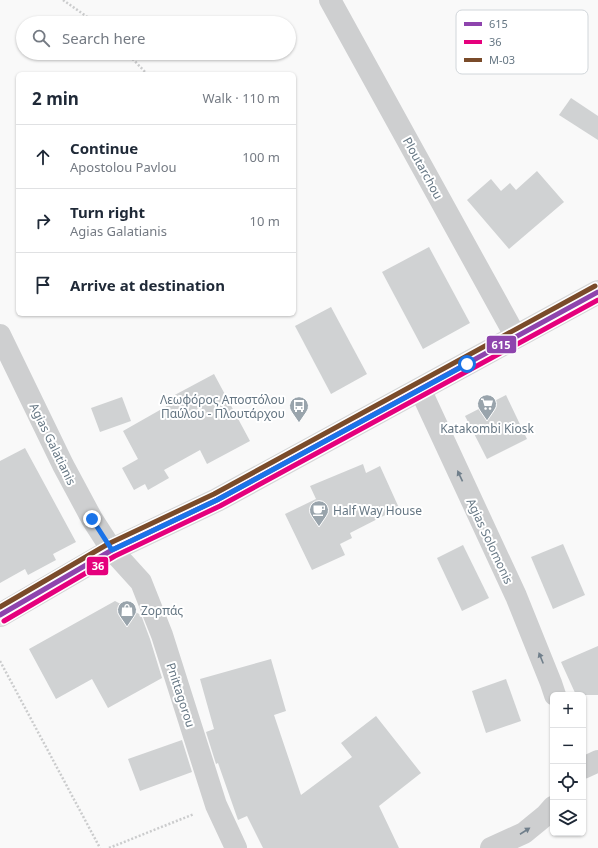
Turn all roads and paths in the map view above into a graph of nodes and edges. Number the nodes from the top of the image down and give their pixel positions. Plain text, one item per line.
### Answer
1 (63, 0) edge
2 (330, 0) edge
3 (86, 16) edge
4 (134, 60) edge
5 (145, 72) edge
6 (598, 292) edge
7 (0, 335) edge
8 (516, 337) junction
9 (420, 389) junction
10 (112, 550) junction
11 (0, 615) edge
12 (0, 661) edge
13 (554, 692) edge
14 (598, 761) edge
15 (586, 767) edge
16 (216, 805) junction
17 (550, 810) edge
18 (100, 848) edge
19 (109, 848) edge
20 (236, 848) edge
21 (490, 848) edge

1 - 3 path
2 - 8 street, Ploutarchou
4 - 5 path
6 - 8 main road
7 - 10 street, Agias Galatianis
8 - 9 main road
9 - 10 main road
13 -> 9 street, Agias Solomonis
10 - 11 main road
10 - 16 street, Pnittagorou
12 - 18 path
14 - 15 street
16 - 19 path
16 - 20 street, Pnittagorou
21 -> 17 street

